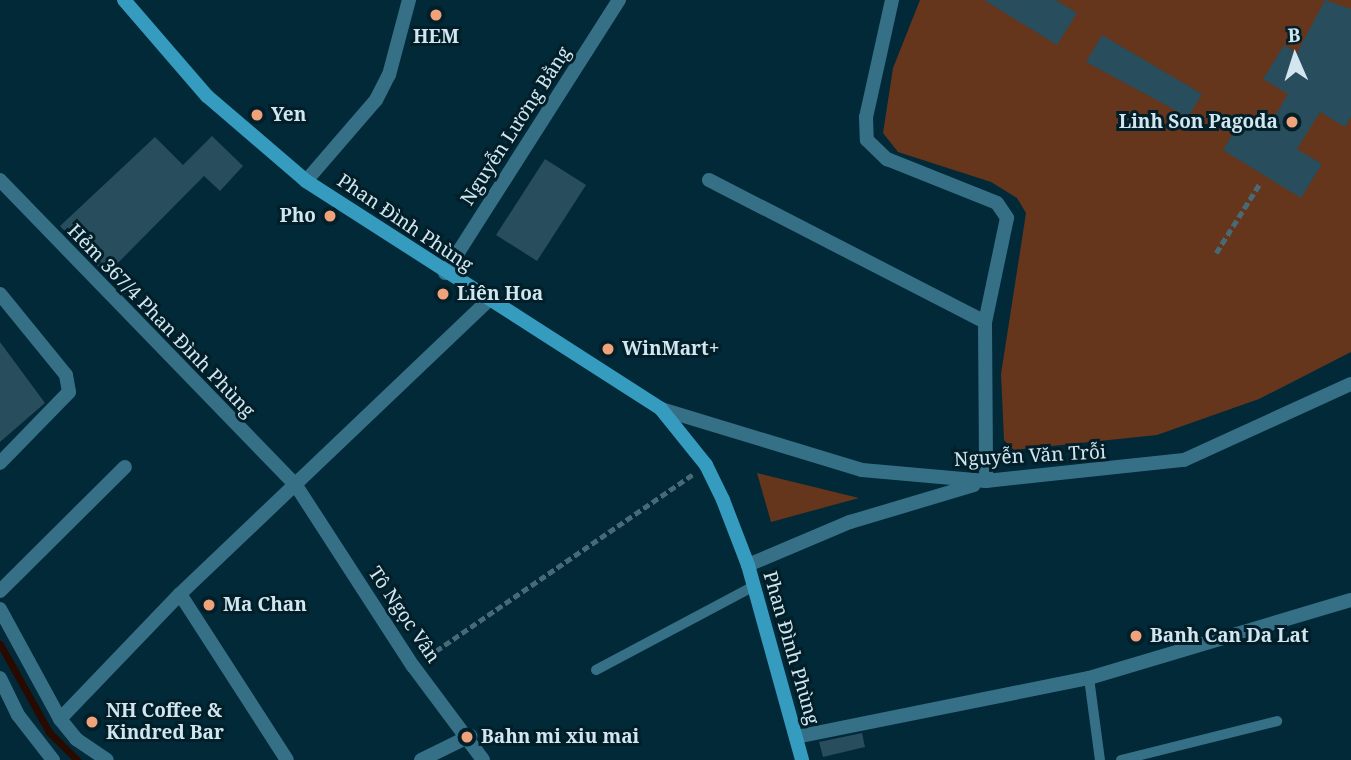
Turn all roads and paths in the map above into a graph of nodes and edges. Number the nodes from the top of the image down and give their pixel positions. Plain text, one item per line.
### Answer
1 (124, 0) edge
2 (409, 0) edge
3 (619, 0) edge
4 (892, 0) edge
5 (0, 180) edge
6 (709, 180) dead end
7 (306, 181) junction
8 (1260, 183) dead end
9 (1216, 253) dead end
10 (445, 272) junction
11 (0, 294) edge
12 (488, 301) junction
13 (985, 322) junction
14 (1351, 384) edge
15 (661, 409) junction
16 (0, 463) edge
17 (706, 465) junction
18 (125, 467) dead end
19 (986, 481) junction
20 (297, 487) junction
21 (748, 565) junction
22 (754, 586) junction
23 (0, 591) edge
24 (180, 594) junction
25 (1351, 600) edge
26 (0, 609) edge
27 (413, 666) junction
28 (596, 670) dead end
29 (0, 678) edge
30 (1089, 678) junction
31 (60, 719) junction
32 (1277, 721) dead end
33 (470, 736) junction
34 (796, 737) junction
35 (53, 760) edge
36 (107, 760) edge
37 (287, 760) edge
38 (421, 760) edge
39 (483, 760) edge
40 (802, 760) edge
41 (1100, 760) edge
42 (1121, 760) edge

1 - 7 main road, Phan Đình Phùng
2 - 7 street
3 - 10 street, Nguyễn Lương Bằng
4 - 13 street
5 - 20 street, Hẻm 367/4 Phan Đình Phùng
6 - 13 street
7 - 10 main road, Phan Đình Phùng
8 - 9 path
10 - 12 main road, Phan Đình Phùng
11 - 16 street
12 - 15 main road, Phan Đình Phùng
12 - 20 street
13 - 19 street
14 - 19 street, Nguyễn Văn Trỗi
15 - 17 main road, Phan Đình Phùng
15 - 19 street, Nguyễn Văn Trỗi
17 - 21 main road, Phan Đình Phùng
17 - 27 path
18 - 23 street
19 - 21 street
20 - 24 street
20 - 27 street, Tô Ngọc Vân
21 - 22 main road, Phan Đình Phùng
22 - 28 lane
22 - 34 main road, Phan Đình Phùng
24 - 31 street
24 - 37 street
25 - 30 street
26 - 31 street
27 - 33 street, Tô Ngọc Vân
29 - 35 street
30 - 34 street
30 - 41 lane
31 - 36 street
32 - 42 lane
33 - 38 street
33 - 39 street, Tô Ngọc Vân
34 - 40 main road, Phan Đình Phùng

